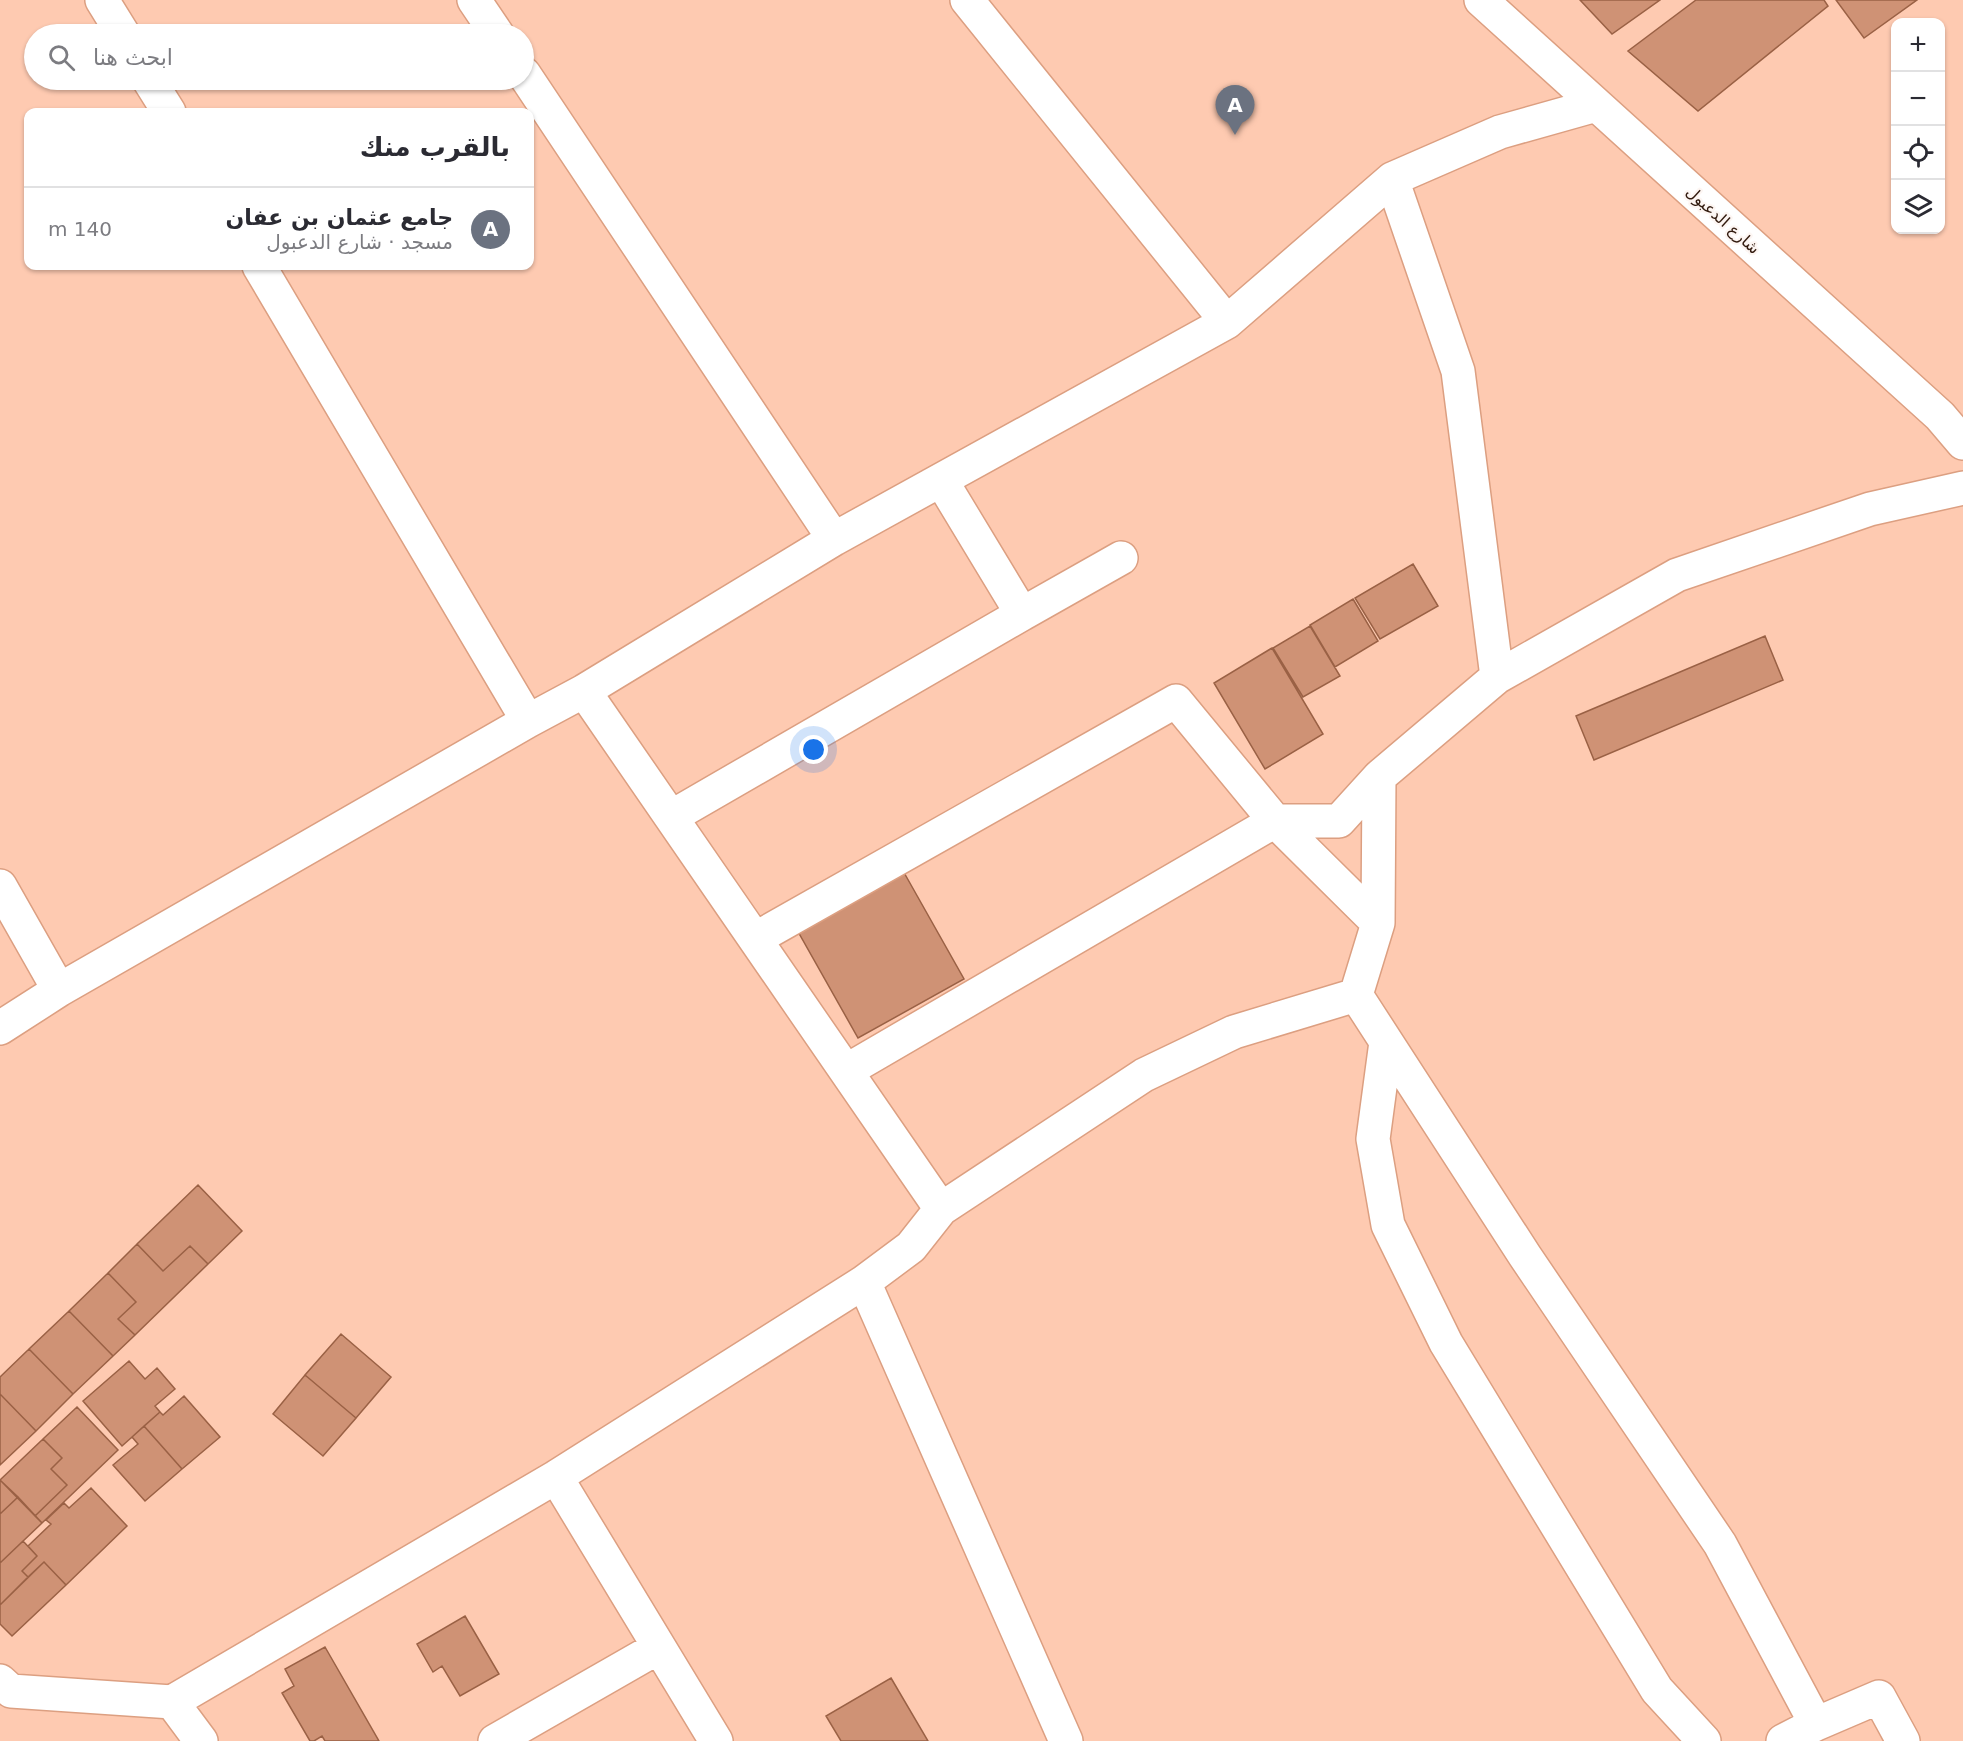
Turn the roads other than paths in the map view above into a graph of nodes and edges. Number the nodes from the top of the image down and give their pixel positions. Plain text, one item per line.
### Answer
1 (102, 0) edge
2 (474, 0) edge
3 (967, 0) edge
4 (1481, 0) edge
5 (117, 24) edge
6 (490, 24) edge
7 (534, 89) edge
8 (155, 90) edge
9 (1596, 105) junction
10 (166, 108) edge
11 (1392, 179) junction
12 (261, 270) edge
13 (1227, 322) junction
14 (1963, 443) edge
15 (941, 480) junction
16 (1963, 488) edge
17 (834, 539) junction
18 (1120, 558) dead end
19 (1022, 614) junction
20 (1497, 677) junction
21 (584, 692) junction
22 (528, 721) junction
23 (1379, 777) junction
24 (671, 817) junction
25 (1275, 821) junction
26 (0, 886) edge
27 (1378, 922) junction
28 (755, 939) junction
29 (59, 990) junction
30 (1356, 995) junction
31 (0, 1028) edge
32 (1386, 1042) junction
33 (846, 1071) junction
34 (941, 1209) junction
35 (864, 1282) junction
36 (556, 1477) junction
37 (659, 1647) junction
38 (4, 1688) edge
39 (172, 1702) junction
40 (1816, 1724) junction
41 (201, 1741) edge
42 (495, 1741) edge
43 (716, 1741) edge
44 (1066, 1741) edge
45 (1704, 1741) edge
46 (1783, 1741) edge
47 (1903, 1741) edge

1 - 5 street
2 - 6 street
3 - 13 street
4 - 9 street, شارع الدعبول
7 - 17 street
8 - 10 street
9 - 11 street
9 - 14 street, شارع الدعبول
11 - 13 street
11 - 20 street
12 - 22 street
13 - 15 street
15 - 17 street
15 - 19 street
16 - 20 street
17 - 21 street
18 - 19 street
19 - 24 street
20 - 23 street
21 - 22 street
21 - 24 street
22 - 29 street
23 - 25 street
23 - 27 street
24 - 28 street
25 - 27 street
25 - 28 street
25 - 33 street
26 - 29 street
27 - 30 street
28 - 33 street
29 - 31 street
30 - 32 street
30 - 34 street
32 - 40 street
32 - 45 street
33 - 34 street
34 - 35 street
35 - 36 street
35 - 44 street
36 - 37 street
36 - 39 street
37 - 42 street
37 - 43 street
38 - 39 street
39 - 41 street
40 - 46 street
40 - 47 street

